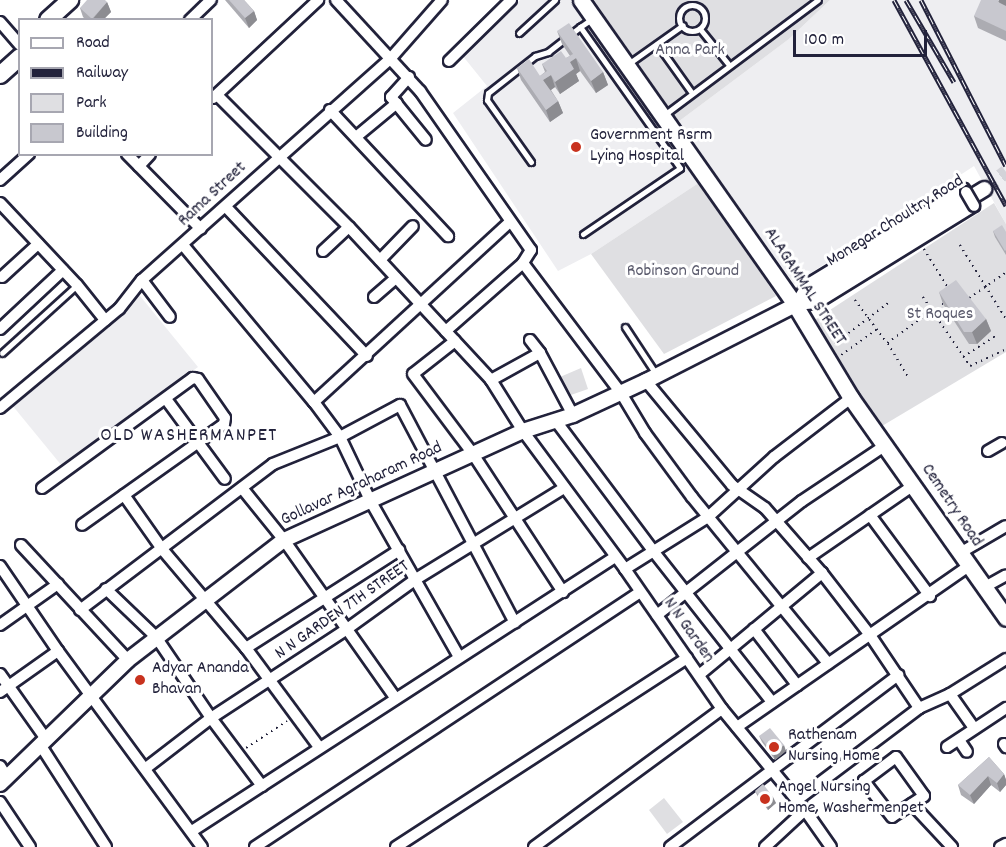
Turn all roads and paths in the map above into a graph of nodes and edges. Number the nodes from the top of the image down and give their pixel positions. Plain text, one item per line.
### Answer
1 (70, 0) edge
2 (83, 0) edge
3 (211, 0) edge
4 (318, 0) edge
5 (336, 0) edge
6 (442, 0) edge
7 (511, 0) edge
8 (555, 0) edge
9 (581, 0) edge
10 (818, 0) edge
11 (50, 18) edge
12 (63, 18) edge
13 (192, 18) edge
14 (594, 18) junction
15 (0, 22) edge
16 (683, 25) junction
17 (580, 27) junction
18 (700, 29) junction
19 (519, 33) dead end
20 (18, 43) edge
21 (657, 44) junction
22 (18, 47) edge
23 (391, 58) junction
24 (18, 59) edge
25 (449, 61) dead end
26 (0, 62) edge
27 (729, 64) junction
28 (627, 65) junction
29 (0, 75) edge
30 (409, 77) junction
31 (692, 93) junction
32 (214, 97) edge
33 (397, 103) junction
34 (330, 110) junction
35 (663, 116) junction
36 (356, 137) junction
37 (426, 140) dead end
38 (27, 156) edge
39 (129, 156) edge
40 (148, 156) edge
41 (278, 157) junction
42 (687, 159) junction
43 (531, 162) dead end
44 (139, 166) junction
45 (0, 180) edge
46 (984, 189) tunnel mouth
47 (0, 203) edge
48 (226, 207) junction
49 (510, 222) junction
50 (413, 226) dead end
51 (349, 227) junction
52 (201, 229) junction
53 (583, 234) dead end
54 (448, 236) dead end
55 (918, 241) junction
56 (38, 244) junction
57 (183, 245) junction
58 (960, 245) dead end
59 (323, 251) dead end
60 (380, 260) junction
61 (523, 263) junction
62 (63, 270) junction
63 (1005, 273) edge
64 (2, 277) dead end
65 (396, 278) junction
66 (142, 279) junction
67 (77, 285) junction
68 (947, 286) edge
69 (984, 287) junction
70 (374, 297) dead end
71 (923, 297) dead end
72 (967, 299) edge
73 (855, 300) dead end
74 (947, 300) edge
75 (420, 302) junction
76 (888, 303) dead end
77 (795, 305) junction
78 (932, 311) junction
79 (935, 316) junction
80 (170, 317) dead end
81 (869, 318) junction
82 (1006, 319) edge
83 (105, 320) junction
84 (624, 327) dead end
85 (0, 328) edge
86 (877, 329) junction
87 (446, 331) junction
88 (995, 336) dead end
89 (530, 340) dead end
90 (455, 341) junction
91 (887, 344) junction
92 (1006, 350) edge
93 (2, 353) dead end
94 (540, 353) junction
95 (367, 356) junction
96 (827, 357) junction
97 (963, 357) junction
98 (907, 376) dead end
99 (651, 379) junction
100 (491, 380) junction
101 (621, 393) junction
102 (851, 398) junction
103 (166, 399) junction
104 (314, 402) junction
105 (0, 408) edge
106 (573, 415) junction
107 (556, 421) junction
108 (523, 431) junction
109 (340, 437) junction
110 (198, 443) junction
111 (1005, 444) edge
112 (886, 445) junction
113 (988, 451) dead end
114 (473, 454) junction
115 (435, 471) junction
116 (225, 479) dead end
117 (914, 485) junction
118 (42, 488) dead end
119 (242, 488) junction
120 (564, 488) junction
121 (740, 490) junction
122 (124, 495) junction
123 (371, 502) junction
124 (870, 515) junction
125 (708, 517) junction
126 (515, 520) junction
127 (776, 521) junction
128 (82, 525) dead end
129 (1006, 526) edge
130 (284, 540) junction
131 (473, 543) junction
132 (21, 545) dead end
133 (162, 549) junction
134 (399, 550) junction
135 (654, 552) junction
136 (739, 552) junction
137 (960, 553) junction
138 (615, 557) junction
139 (808, 558) junction
140 (0, 566) edge
141 (969, 566) junction
142 (625, 569) junction
143 (822, 573) junction
144 (1006, 575) edge
145 (416, 579) junction
146 (58, 584) junction
147 (983, 588) junction
148 (106, 589) junction
149 (563, 592) junction
150 (640, 592) junction
151 (686, 593) junction
152 (324, 596) junction
153 (930, 596) junction
154 (207, 601) junction
155 (784, 607) junction
156 (28, 608) junction
157 (80, 610) junction
158 (657, 615) junction
159 (1006, 618) edge
160 (515, 623) junction
161 (0, 625) edge
162 (347, 629) junction
163 (754, 629) junction
164 (870, 635) junction
165 (156, 638) junction
166 (730, 647) junction
167 (246, 648) junction
168 (58, 651) junction
169 (459, 657) junction
170 (687, 658) junction
171 (1006, 659) edge
172 (128, 660) junction
173 (828, 663) junction
174 (0, 674) edge
175 (699, 675) junction
176 (898, 675) junction
177 (270, 681) junction
178 (797, 685) junction
179 (4, 689) edge
180 (950, 694) junction
181 (93, 696) junction
182 (396, 699) junction
183 (772, 702) junction
184 (919, 708) junction
185 (1006, 708) edge
186 (722, 709) junction
187 (295, 715) junction
188 (211, 718) junction
189 (737, 728) junction
190 (974, 728) junction
191 (959, 740) junction
192 (44, 743) junction
193 (319, 747) junction
194 (947, 747) dead end
195 (967, 752) dead end
196 (238, 754) junction
197 (146, 768) junction
198 (772, 770) junction
199 (2, 776) edge
200 (262, 786) junction
201 (797, 800) junction
202 (0, 802) edge
203 (912, 804) junction
204 (805, 810) junction
205 (192, 831) junction
206 (1006, 844) edge
207 (30, 847) edge
208 (106, 847) edge
209 (202, 847) edge
210 (255, 847) edge
211 (396, 847) edge
212 (534, 847) edge
213 (670, 847) edge
214 (765, 847) edge
215 (831, 847) edge
216 (952, 847) edge
217 (1000, 847) edge

1 - 11 main road
2 - 12 main road
3 - 13 street
4 - 32 street
5 - 23 street
6 - 23 street, Rama Street
7 - 25 street
8 - 19 lane
9 - 14 main road
10 - 27 lane
14 - 17 lane
14 - 28 main road
15 - 20 street
16 - 18 lane
16 - 18 lane
16 - 21 lane
17 - 42 lane
17 - 43 lane
18 - 27 lane
21 - 28 lane
21 - 31 lane
22 - 26 main road
23 - 30 street
23 - 34 street, Rama Street
24 - 29 main road
27 - 31 lane
28 - 35 main road
30 - 33 street
30 - 49 street
31 - 35 lane
32 - 41 street, N N Garden
33 - 36 street
33 - 37 street
34 - 36 street
34 - 41 street, Rama Street
35 - 42 main road
36 - 54 street
38 - 45 street
39 - 44 street
40 - 44 street
41 - 48 street, Rama Street
41 - 51 street, N N Garden
42 - 53 lane
42 - 77 main road, ALAGAMMAL STREET
44 - 52 street
46 - 77 street, Monegar Choultry Road
47 - 56 street
48 - 52 street, Rama Street
48 - 95 street
49 - 61 street
49 - 75 street
50 - 60 street
51 - 59 street
51 - 60 street, N N Garden
52 - 57 street, Rama Street
55 - 68 path
55 - 77 street
55 - 77 street, bridge
56 - 62 street
56 - 64 street
57 - 66 street, Rama Street
57 - 104 street
58 - 69 path
60 - 65 street, N N Garden
61 - 87 street
61 - 101 street
62 - 67 street
62 - 85 street
63 - 69 path
65 - 70 street
65 - 75 street, N N Garden
66 - 80 street
66 - 83 street, Rama Street
67 - 83 street
67 - 93 lane
69 - 72 path
69 - 82 path
71 - 78 path
73 - 81 path
74 - 79 path
75 - 87 street, N N Garden
75 - 95 street
76 - 81 path
77 - 96 main road, ALAGAMMAL STREET
77 - 99 street, Gollavar Agraharam Road
78 - 79 path
78 - 91 path
79 - 97 path
81 - 86 path
81 - 96 path
83 - 105 street, Rama Street
84 - 99 lane
86 - 91 path
86 - 96 path
87 - 90 street, N N Garden
88 - 97 path
89 - 94 street
90 - 100 street, N N Garden
90 - 114 street
91 - 98 path
92 - 97 path
94 - 100 street
94 - 106 street
95 - 104 street
96 - 102 main road, ALAGAMMAL STREET
99 - 101 street, Gollavar Agraharam Road
99 - 121 street
100 - 108 street, N N Garden
101 - 106 street, Gollavar Agraharam Road
101 - 125 street
102 - 112 main road, ALAGAMMAL STREET
102 - 121 street
103 - 110 street
103 - 110 street
103 - 118 street
104 - 109 street
106 - 107 street, Gollavar Agraharam Road
107 - 108 street, Gollavar Agraharam Road
107 - 135 street
108 - 114 street, Gollavar Agraharam Road
108 - 120 street, N N Garden
109 - 115 street
109 - 119 street
109 - 123 street
110 - 116 street
110 - 122 street
111 - 113 street
112 - 117 main road, Cemetry Road
112 - 127 street
114 - 115 street, Gollavar Agraharam Road
114 - 126 street
115 - 123 street, Gollavar Agraharam Road
115 - 131 street
117 - 124 street
117 - 137 main road, Cemetry Road
119 - 130 street
119 - 133 street
120 - 126 street, N N GARDEN 7TH STREET
120 - 138 street, N N Garden
121 - 125 street
121 - 127 street
122 - 128 street
122 - 133 street
123 - 130 street, Gollavar Agraharam Road
123 - 134 street
124 - 139 street
124 - 153 street
125 - 135 street
125 - 136 street
126 - 131 street, N N GARDEN 7TH STREET
126 - 149 street
127 - 136 street
127 - 139 street
129 - 137 street
130 - 152 street
130 - 154 street, Gollavar Agraharam Road
131 - 145 street, N N GARDEN 7TH STREET
131 - 160 street
132 - 146 street
133 - 148 street
133 - 154 street
134 - 145 street
134 - 152 street
135 - 142 street
135 - 151 street
136 - 151 street
136 - 155 street
137 - 141 main road, Cemetry Road
138 - 142 street, N N Garden
138 - 149 street
139 - 143 street
140 - 156 street
141 - 147 main road, Cemetry Road
141 - 153 street
142 - 150 street, N N Garden
143 - 155 street
143 - 164 street
144 - 147 street
145 - 162 street, N N GARDEN 7TH STREET
145 - 169 street
146 - 156 street
146 - 157 street
147 - 159 main road, Cemetry Road
148 - 157 street
148 - 165 street
149 - 160 street
150 - 158 street, N N Garden
150 - 210 street
151 - 158 street
151 - 166 street
152 - 162 street
152 - 167 street
153 - 164 street
154 - 165 street, Gollavar Agraharam Road
154 - 167 street
155 - 163 street
155 - 173 street
156 - 161 street
156 - 168 street
157 - 172 street
158 - 170 street, N N Garden
160 - 169 street
162 - 177 street, N N GARDEN 7TH STREET
162 - 182 street
163 - 166 street
163 - 178 street
164 - 173 street
164 - 176 street
165 - 172 street, Gollavar Agraharam Road
165 - 188 street
166 - 175 street
166 - 183 street
167 - 177 street
168 - 179 street
168 - 181 street
169 - 182 street
170 - 175 street, N N Garden
170 - 211 street
171 - 180 street
172 - 181 street, Gollavar Agraharam Road
173 - 178 street
174 - 179 street
175 - 186 street, N N Garden
176 - 184 street
176 - 198 street
177 - 187 street
177 - 188 street, N N GARDEN 7TH STREET
178 - 183 street
179 - 192 street
180 - 184 street
180 - 190 street
181 - 192 street, Gollavar Agraharam Road
181 - 197 street
182 - 193 street
183 - 189 street
184 - 201 street
185 - 190 street
186 - 189 street, N N Garden
186 - 212 street
187 - 193 street
187 - 196 path
188 - 196 street
188 - 197 street, N N GARDEN 7TH STREET
189 - 198 street, N N Garden
190 - 191 street
191 - 194 street
191 - 195 street
192 - 199 street, Gollavar Agraharam Road
192 - 208 street
193 - 200 street
196 - 200 street
197 - 205 street
198 - 201 street, N N Garden
198 - 213 street
200 - 205 street
201 - 204 street, N N Garden
202 - 207 street
203 - 203 street
203 - 216 street
204 - 214 street
204 - 215 street, N N Garden
205 - 209 street
206 - 217 street

